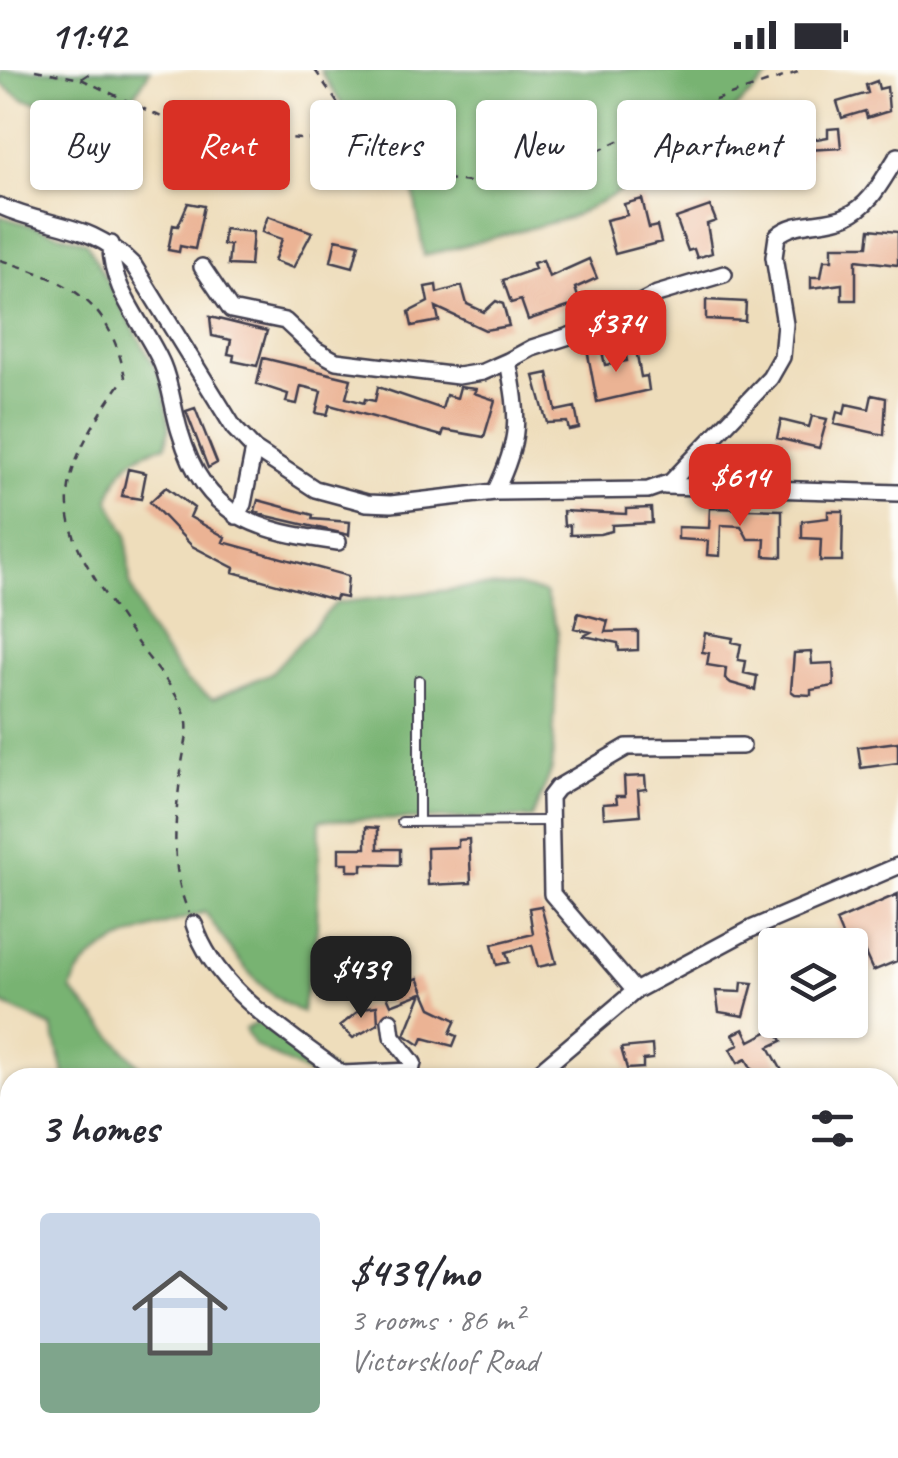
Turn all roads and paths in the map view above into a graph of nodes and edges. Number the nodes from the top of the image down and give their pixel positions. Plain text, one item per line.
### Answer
1 (36, 70) edge
2 (95, 70) edge
3 (315, 70) edge
4 (804, 70) edge
5 (81, 79) junction
6 (336, 100) edge
7 (310, 140) edge
8 (898, 156) edge
9 (456, 180) edge
10 (0, 206) edge
11 (111, 244) junction
12 (0, 260) edge
13 (202, 267) dead end
14 (724, 274) dead end
15 (508, 361) junction
16 (254, 449) junction
17 (665, 486) junction
18 (495, 492) junction
19 (898, 493) edge
20 (236, 516) junction
21 (338, 542) dead end
22 (419, 680) dead end
23 (742, 746) dead end
24 (548, 821) junction
25 (402, 822) dead end
26 (419, 822) junction
27 (898, 866) edge
28 (194, 924) joint
29 (635, 991) junction
30 (390, 1021) dead end
31 (335, 1068) edge
32 (412, 1068) edge
33 (544, 1068) edge

1 - 5 path
2 - 5 path
3 - 6 path
4 - 9 path
5 - 7 path
8 - 17 street
10 - 11 street
11 - 16 street
11 - 20 street
12 - 28 path
13 - 15 street
14 - 15 street
15 - 18 street
16 - 18 street
16 - 20 street
17 - 18 street
17 - 19 street
20 - 21 street
22 - 26 lane
23 - 24 street
24 - 26 lane
24 - 29 street
25 - 26 lane
27 - 29 street
28 - 31 street
29 - 33 street
30 - 32 street

